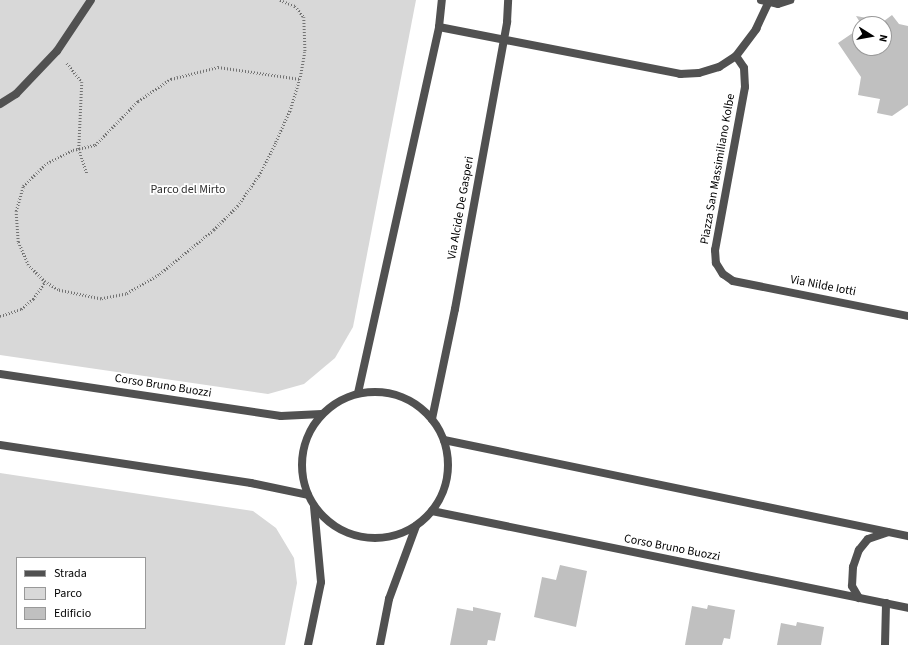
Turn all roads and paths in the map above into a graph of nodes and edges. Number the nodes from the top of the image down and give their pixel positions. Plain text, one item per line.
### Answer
1 (91, 0) edge
2 (280, 0) edge
3 (442, 0) edge
4 (508, 0) edge
5 (790, 0) edge
6 (764, 2) edge
7 (439, 27) junction
8 (503, 39) junction
9 (57, 51) junction
10 (736, 56) junction
11 (300, 79) junction
12 (0, 104) edge
13 (78, 149) junction
14 (86, 174) dead end
15 (733, 281) joint
16 (45, 282) junction
17 (0, 316) edge
18 (908, 316) edge
19 (0, 374) edge
20 (358, 393) junction
21 (322, 414) junction
22 (432, 419) junction
23 (444, 440) junction
24 (0, 445) edge
25 (308, 495) junction
26 (314, 506) junction
27 (432, 511) junction
28 (416, 526) junction
29 (889, 532) junction
30 (908, 536) edge
31 (859, 598) junction
32 (886, 603) junction
33 (906, 606) edge
34 (308, 645) edge
35 (380, 645) edge
36 (885, 645) edge

1 - 9 street
2 - 11 path
3 - 7 street
4 - 8 street, Via Alcide De Gasperi
5 - 6 street
6 - 10 street
7 - 8 street
7 - 20 street
8 - 10 street
8 - 22 street, Via Alcide De Gasperi
9 - 12 street
9 - 13 path
10 - 15 street, Piazza San Massimiliano Kolbe
11 - 13 path
11 - 16 path
13 - 14 path
13 - 16 path
15 - 18 street, Via Nilde Iotti
16 - 17 path
19 - 21 street, Corso Bruno Buozzi
20 - 21 street
20 - 22 street
21 - 25 street
22 - 23 street
23 - 27 street
23 - 29 street
24 - 25 street
25 - 26 street
26 - 28 street
26 - 34 street
27 - 28 street
27 - 31 street, Corso Bruno Buozzi
28 - 35 street
29 - 30 street
29 - 31 street
31 - 32 street, Corso Bruno Buozzi
32 - 33 street, Corso Bruno Buozzi
32 - 36 street

